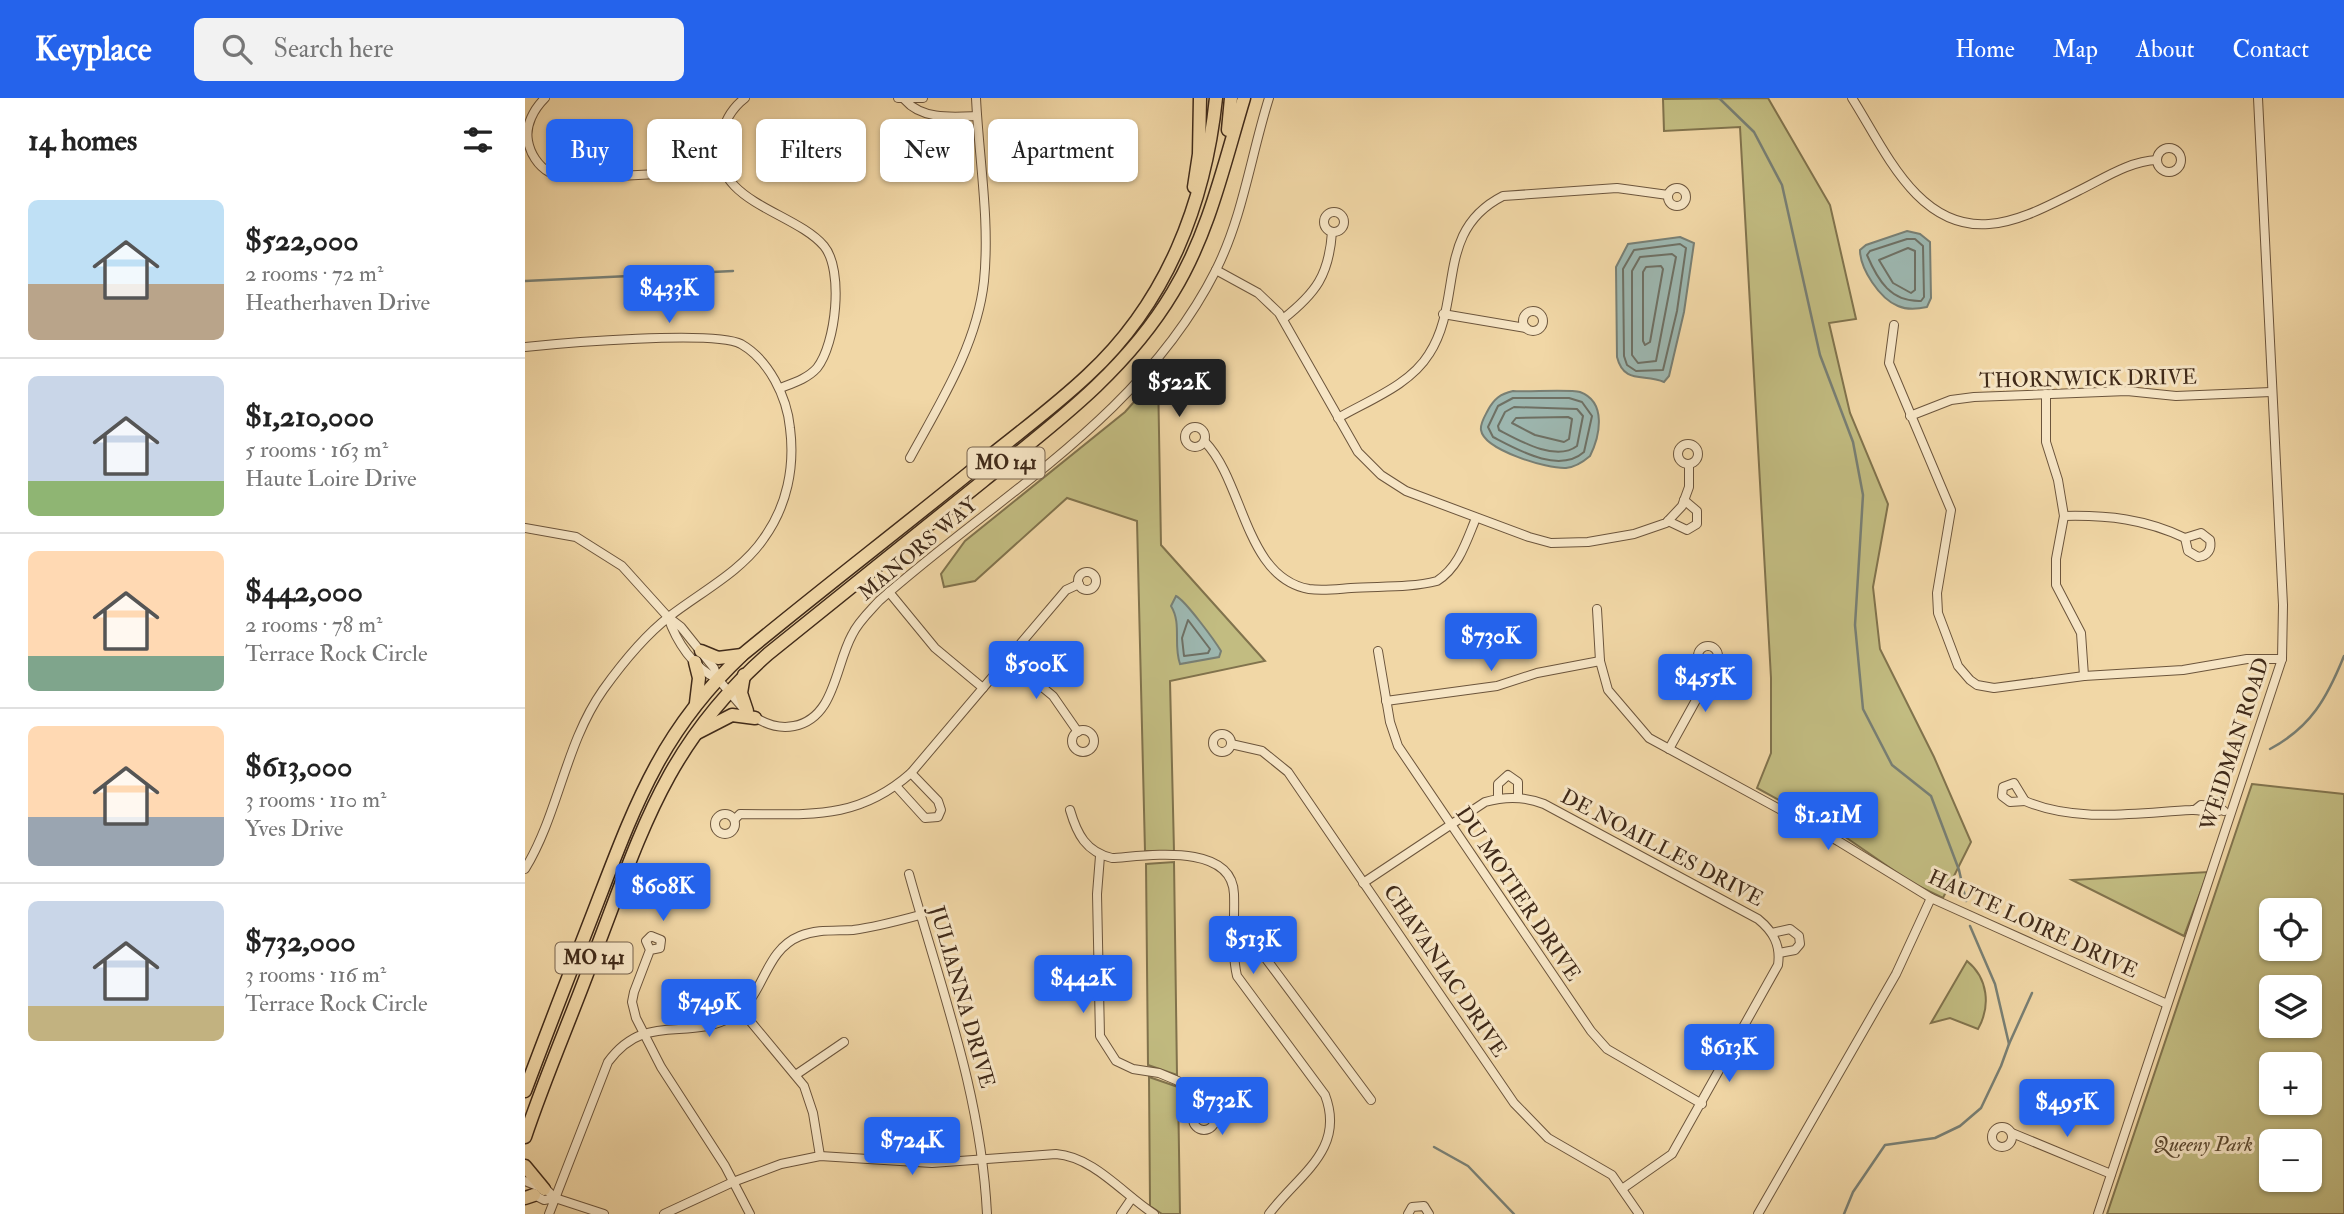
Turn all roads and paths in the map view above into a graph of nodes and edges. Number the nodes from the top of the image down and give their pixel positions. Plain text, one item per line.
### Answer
1 (545, 98) edge
2 (745, 98) edge
3 (923, 98) edge
4 (976, 98) edge
5 (1200, 98) edge
6 (1216, 98) edge
7 (1231, 98) edge
8 (1244, 98) edge
9 (1269, 98) edge
10 (1852, 98) edge
11 (2258, 98) edge
12 (902, 99) edge
13 (733, 101) edge
14 (977, 116) junction
15 (727, 119) edge
16 (2157, 160) dead end
17 (647, 172) edge
18 (734, 182) edge
19 (1219, 182) junction
20 (1668, 195) dead end
21 (1186, 232) junction
22 (1332, 232) dead end
23 (1216, 270) junction
24 (1443, 314) junction
25 (1283, 319) junction
26 (1894, 325) dead end
27 (1526, 328) dead end
28 (525, 347) edge
29 (780, 388) junction
30 (2271, 392) junction
31 (2046, 394) junction
32 (1910, 416) junction
33 (1338, 418) junction
34 (1205, 442) dead end
35 (909, 458) dead end
36 (1689, 464) dead end
37 (1684, 500) junction
38 (2064, 516) junction
39 (1476, 518) junction
40 (1668, 521) junction
41 (525, 528) edge
42 (2185, 538) dead end
43 (1079, 584) dead end
44 (889, 592) junction
45 (1597, 609) dead end
46 (668, 617) junction
47 (1378, 651) dead end
48 (742, 655) junction
49 (698, 657) junction
50 (1008, 659) junction
51 (2282, 659) junction
52 (1600, 661) junction
53 (1710, 667) dead end
54 (744, 675) junction
55 (2084, 676) junction
56 (718, 679) junction
57 (983, 688) junction
58 (728, 691) junction
59 (1385, 701) junction
60 (696, 704) junction
61 (751, 714) junction
62 (1078, 732) dead end
63 (691, 737) junction
64 (1231, 744) dead end
65 (1669, 749) junction
66 (911, 773) junction
67 (895, 786) junction
68 (1498, 798) junction
69 (1518, 798) junction
70 (2025, 800) dead end
71 (1070, 810) dead end
72 (2232, 813) junction
73 (735, 819) dead end
74 (1449, 824) junction
75 (1100, 856) junction
76 (525, 869) edge
77 (909, 874) dead end
78 (1363, 883) junction
79 (1931, 898) junction
80 (920, 915) junction
81 (1772, 933) junction
82 (1778, 949) junction
83 (650, 950) dead end
84 (1233, 955) junction
85 (2167, 1004) junction
86 (741, 1010) junction
87 (643, 1034) junction
88 (844, 1042) dead end
89 (797, 1074) junction
90 (525, 1091) edge
91 (1371, 1100) dead end
92 (1702, 1104) junction
93 (1200, 1109) dead end
94 (2012, 1133) dead end
95 (525, 1138) edge
96 (820, 1156) junction
97 (984, 1159) junction
98 (525, 1167) edge
99 (2111, 1174) junction
100 (525, 1181) edge
101 (733, 1182) junction
102 (1622, 1189) junction
103 (532, 1193) edge
104 (555, 1198) junction
105 (1132, 1198) junction
106 (549, 1214) edge
107 (604, 1214) edge
108 (664, 1214) edge
109 (750, 1214) edge
110 (987, 1214) edge
111 (1121, 1214) edge
112 (1154, 1214) edge
113 (1269, 1214) edge
114 (1408, 1214) edge
115 (1429, 1214) edge
116 (1639, 1214) edge
117 (1758, 1214) edge
118 (2098, 1214) edge

1 - 17 street
2 - 13 street
3 - 12 street
4 - 14 street
5 - 21 highway
6 - 21 highway, MO 141
7 - 19 highway, MO 141
8 - 19 highway
9 - 23 street, MANORS WAY
10 - 16 street
11 - 30 street, WEIDMAN ROAD
12 - 14 street
13 - 15 street
14 - 35 street
18 - 29 street
19 - 54 highway, MO 141
20 - 24 street
21 - 48 highway, MO 141
22 - 25 street
23 - 25 street
23 - 44 street, MANORS WAY
24 - 27 street
24 - 33 street
25 - 33 street
26 - 32 street
28 - 29 street
29 - 46 street
30 - 31 street, THORNWICK DRIVE
30 - 51 street, WEIDMAN ROAD
31 - 32 street, THORNWICK DRIVE
31 - 38 street
32 - 55 street
33 - 39 street
34 - 39 street
36 - 37 street
37 - 40 street
37 - 40 street
38 - 42 street
38 - 55 street
39 - 40 street
41 - 46 street
43 - 50 street
44 - 57 street
44 - 61 street, MANORS WAY
45 - 52 street, HAUTE LOIRE DRIVE
46 - 49 street
46 - 76 street
47 - 59 street, DU MOTIER DRIVE
48 - 49 highway
48 - 56 highway, MO 141
49 - 56 street
49 - 60 highway
50 - 57 street
50 - 62 street
51 - 55 street
51 - 72 street, WEIDMAN ROAD
52 - 59 street
52 - 65 street, HAUTE LOIRE DRIVE
53 - 65 street
54 - 58 highway, MO 141
54 - 61 highway
56 - 58 street
56 - 60 highway, MO 141
57 - 66 street
58 - 61 street
58 - 63 highway, MO 141
59 - 74 street, DU MOTIER DRIVE
60 - 90 highway, MO 141
61 - 63 highway
63 - 95 highway, MO 141
64 - 78 street, CHAVANIAC DRIVE
65 - 79 street, HAUTE LOIRE DRIVE
66 - 67 street
66 - 67 street
67 - 73 street
68 - 69 street, DE NOAILLES DRIVE
68 - 69 street, DE NOAILLES DRIVE
68 - 74 street, DE NOAILLES DRIVE
69 - 81 street, DE NOAILLES DRIVE
70 - 72 street
71 - 75 street
72 - 85 street, WEIDMAN ROAD
74 - 78 street, DE NOAILLES DRIVE
74 - 92 street, DU MOTIER DRIVE
75 - 84 street
75 - 93 street
77 - 80 street, JULIANNA DRIVE
78 - 102 street, CHAVANIAC DRIVE
79 - 85 street, HAUTE LOIRE DRIVE
79 - 117 street
80 - 86 street
80 - 97 street, JULIANNA DRIVE
81 - 82 street, DE NOAILLES DRIVE
81 - 82 street
82 - 92 street
83 - 87 street
84 - 91 street
84 - 113 street
85 - 99 street, WEIDMAN ROAD
86 - 87 street
86 - 89 street
87 - 101 street
87 - 104 street
88 - 89 street
89 - 96 street
92 - 102 street
94 - 99 street
96 - 97 street
96 - 101 street
97 - 105 street
97 - 110 street, JULIANNA DRIVE
98 - 103 highway
99 - 118 street, WEIDMAN ROAD
100 - 103 street
101 - 108 street
101 - 109 street
102 - 116 street, CHAVANIAC DRIVE
103 - 104 street
104 - 106 street
104 - 107 street
105 - 111 street
105 - 112 street
114 - 115 street

